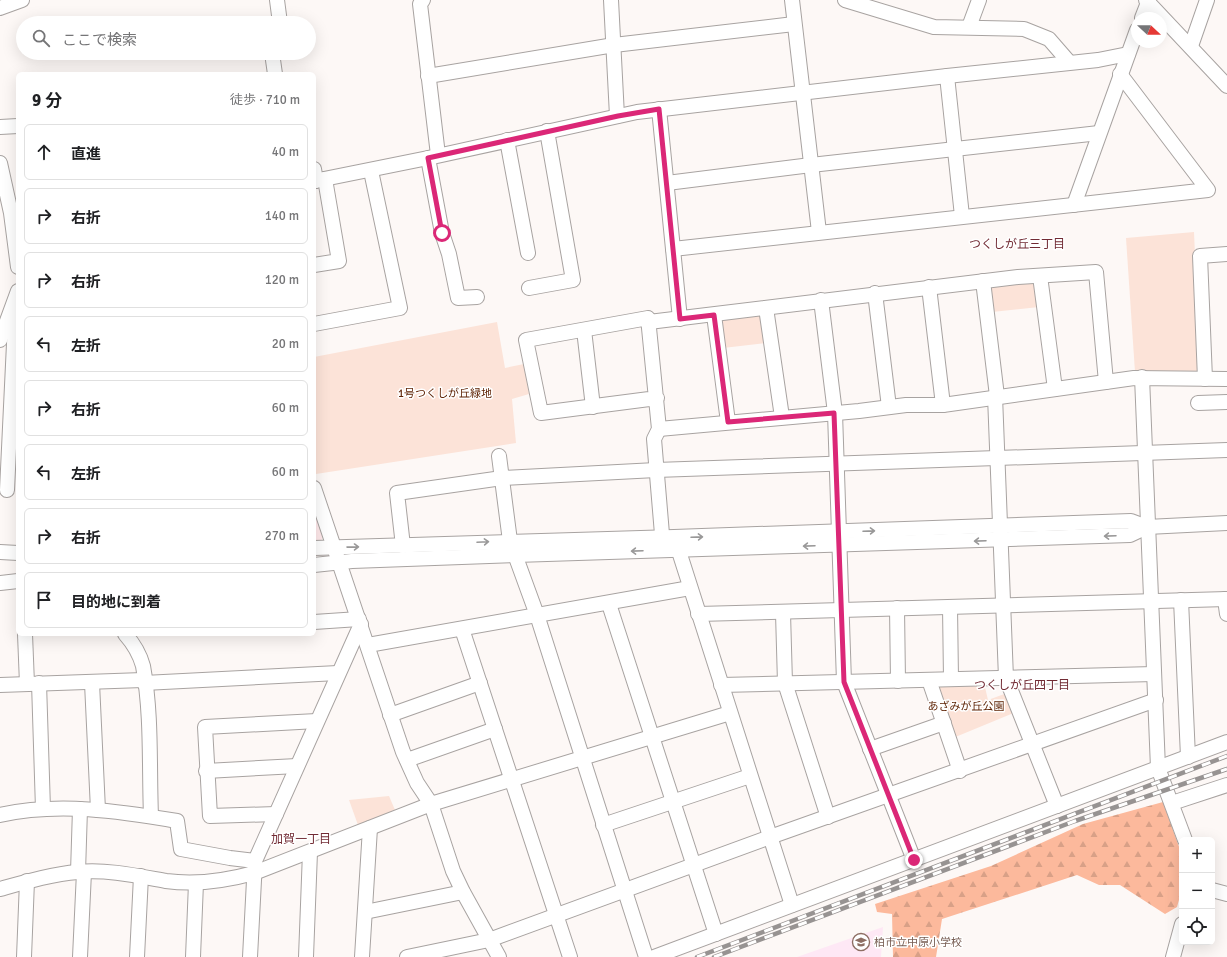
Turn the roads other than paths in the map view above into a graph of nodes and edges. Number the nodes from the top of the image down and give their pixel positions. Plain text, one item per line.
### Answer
1 (22, 0) edge
2 (277, 0) edge
3 (423, 0) edge
4 (611, 0) edge
5 (792, 0) edge
6 (845, 0) edge
7 (978, 0) edge
8 (1148, 0) edge
9 (1207, 0) edge
10 (861, 2) edge
11 (0, 8) edge
12 (1144, 12) edge
13 (279, 16) edge
14 (794, 24) junction
15 (969, 27) junction
16 (614, 45) junction
17 (1131, 46) edge
18 (1191, 46) junction
19 (1128, 54) junction
20 (273, 60) edge
21 (1069, 62) junction
22 (275, 72) edge
23 (1120, 74) junction
24 (428, 76) junction
25 (947, 76) junction
26 (1227, 86) edge
27 (803, 93) junction
28 (659, 109) junction
29 (618, 116) junction
30 (16, 126) edge
31 (0, 127) edge
32 (547, 131) junction
33 (1099, 133) junction
34 (507, 140) junction
35 (955, 148) junction
36 (433, 157) junction
37 (0, 163) edge
38 (811, 165) junction
39 (371, 170) junction
40 (317, 177) edge
41 (667, 183) junction
42 (1074, 205) junction
43 (6, 214) edge
44 (962, 216) junction
45 (819, 232) junction
46 (673, 249) junction
47 (528, 253) dead end
48 (1227, 254) edge
49 (16, 259) edge
50 (316, 265) edge
51 (1040, 276) junction
52 (983, 281) junction
53 (929, 287) junction
54 (529, 288) dead end
55 (875, 293) junction
56 (477, 297) dead end
57 (16, 300) edge
58 (821, 300) junction
59 (766, 308) junction
60 (714, 315) junction
61 (16, 318) edge
62 (680, 319) junction
63 (649, 322) junction
64 (316, 324) edge
65 (584, 330) junction
66 (0, 340) edge
67 (1142, 378) junction
68 (1206, 379) junction
69 (1227, 379) edge
70 (1106, 382) junction
71 (1055, 389) junction
72 (996, 396) junction
73 (657, 398) junction
74 (1227, 402) edge
75 (1198, 404) dead end
76 (943, 405) junction
77 (592, 407) junction
78 (889, 407) junction
79 (834, 413) junction
80 (782, 417) junction
81 (728, 422) junction
82 (659, 429) junction
83 (1227, 450) edge
84 (1144, 454) junction
85 (499, 456) dead end
86 (998, 458) junction
87 (837, 464) junction
88 (656, 470) junction
89 (502, 478) junction
90 (8, 490) edge
91 (316, 494) edge
92 (1227, 523) edge
93 (1147, 527) junction
94 (1001, 533) junction
95 (839, 539) junction
96 (510, 541) junction
97 (669, 544) junction
98 (402, 546) junction
99 (316, 548) edge
100 (335, 548) junction
101 (0, 552) edge
102 (16, 553) edge
103 (516, 555) junction
104 (340, 563) junction
105 (316, 565) edge
106 (16, 582) edge
107 (0, 583) edge
108 (690, 588) junction
109 (1226, 599) edge
110 (1181, 600) junction
111 (1151, 601) junction
112 (609, 604) junction
113 (1004, 606) junction
114 (950, 607) junction
115 (898, 608) junction
116 (841, 610) junction
117 (783, 613) junction
118 (698, 614) junction
119 (1227, 614) edge
120 (537, 615) junction
121 (316, 622) edge
122 (360, 622) junction
123 (462, 629) junction
124 (25, 636) edge
125 (127, 636) edge
126 (368, 645) junction
127 (338, 673) junction
128 (1154, 674) junction
129 (1006, 678) junction
130 (929, 680) junction
131 (951, 680) junction
132 (898, 681) junction
133 (144, 682) junction
134 (844, 682) junction
135 (33, 683) junction
136 (92, 683) junction
137 (480, 683) junction
138 (786, 684) junction
139 (0, 685) edge
140 (721, 685) junction
141 (1156, 700) junction
142 (730, 713) junction
143 (390, 716) junction
144 (317, 721) junction
145 (944, 723) junction
146 (495, 729) junction
147 (652, 737) junction
148 (1227, 742) edge
149 (1033, 745) junction
150 (870, 749) junction
151 (1188, 757) junction
152 (582, 758) junction
153 (407, 760) junction
154 (297, 766) junction
155 (1158, 768) junction
156 (206, 771) junction
157 (960, 771) junction
158 (750, 776) junction
159 (512, 780) junction
160 (1227, 785) edge
161 (888, 796) junction
162 (673, 801) junction
163 (1172, 803) junction
164 (431, 804) junction
165 (1057, 806) junction
166 (43, 808) junction
167 (80, 809) junction
168 (98, 810) junction
169 (276, 814) junction
170 (0, 815) edge
171 (151, 816) junction
172 (828, 818) junction
173 (603, 825) junction
174 (370, 828) junction
175 (770, 837) junction
176 (1184, 837) edge
177 (310, 852) junction
178 (914, 860) junction
179 (694, 865) junction
180 (254, 867) junction
181 (81, 872) junction
182 (141, 876) junction
183 (27, 881) junction
184 (196, 883) junction
185 (0, 889) edge
186 (625, 890) junction
187 (1215, 891) edge
188 (463, 892) junction
189 (1227, 894) edge
190 (792, 905) junction
191 (365, 912) junction
192 (556, 915) junction
193 (716, 934) junction
194 (1179, 935) edge
195 (489, 940) junction
196 (24, 957) edge
197 (80, 957) edge
198 (137, 957) edge
199 (193, 957) edge
200 (250, 957) edge
201 (306, 957) edge
202 (362, 957) edge
203 (407, 957) edge
204 (499, 957) edge
205 (570, 957) edge
206 (646, 957) edge
207 (654, 957) edge
208 (1173, 957) edge

1 - 11 street
2 - 13 street
3 - 24 street
4 - 16 street
5 - 14 street
6 - 10 street
7 - 15 street
8 - 12 street
8 - 18 street
9 - 18 street
10 - 15 street
14 - 16 street
14 - 27 street
15 - 21 street
16 - 24 street
16 - 29 street
17 - 19 street
18 - 26 street
19 - 21 street
19 - 23 street
20 - 22 street
21 - 25 street
23 - 33 street
23 - 42 street
24 - 36 street
25 - 27 street
25 - 35 street
27 - 28 street
27 - 38 street
28 - 29 street
28 - 41 street
29 - 32 street
30 - 31 street
32 - 34 street
32 - 54 street
33 - 35 street
33 - 42 street
34 - 36 street
34 - 47 street
35 - 38 street
35 - 44 street
36 - 39 street
36 - 56 street
37 - 43 street
38 - 41 street
38 - 45 street
39 - 40 street
39 - 64 street
40 - 50 street
41 - 46 street
42 - 44 street
43 - 49 street
44 - 45 street
45 - 46 street
46 - 62 street
48 - 68 street
51 - 52 street
51 - 70 street
51 - 71 street
52 - 53 street
52 - 72 street
53 - 55 street
53 - 76 street
55 - 58 street
55 - 78 street
57 - 66 street
58 - 59 street
58 - 79 street
59 - 60 street
59 - 80 street
60 - 62 street
60 - 81 street
61 - 90 street
62 - 63 street
63 - 65 street
63 - 73 street
65 - 77 street
65 - 77 street
67 - 68 street
67 - 70 street
67 - 84 street
68 - 69 street
70 - 71 street
71 - 72 street
72 - 76 street
72 - 86 street
73 - 77 street
73 - 82 street
74 - 75 street
76 - 78 street
78 - 79 street
79 - 80 street
79 - 87 street
80 - 81 street
81 - 82 street
82 - 88 street
83 - 84 street
84 - 86 street
84 - 93 street
85 - 89 street
86 - 87 street
86 - 94 street
87 - 88 street
87 - 95 street
88 - 89 street
88 - 97 street
89 - 96 street
89 - 98 street
91 - 100 street
92 - 93 street
93 - 94 street
93 - 111 street
94 - 95 street
94 - 113 street
95 - 97 street
95 - 116 street
96 - 97 street
98 -> 96 street
96 - 103 street
97 -> 103 street
97 - 108 street
100 -> 98 street
99 - 100 street
100 - 104 street
101 - 102 street
103 - 104 street
103 - 120 street
104 - 105 street
104 - 122 street
106 - 107 street
108 - 112 street
108 - 118 street
109 - 110 street
109 - 119 street
110 - 111 street
110 - 151 street
111 - 113 street
111 - 128 street
112 - 120 street
112 - 147 street
113 - 114 street
113 - 129 street
114 - 115 street
114 - 131 street
115 - 116 street
115 - 132 street
116 - 117 street
116 - 134 street
117 - 118 street
117 - 138 street
118 - 140 street
120 - 123 street
120 - 152 street
121 - 122 street
122 - 126 street
122 - 127 street
123 - 126 street
123 - 137 street
124 - 135 street
125 - 133 street
126 - 143 street
127 - 133 street
127 - 144 street
128 - 129 street
128 - 141 street
129 - 131 street
129 - 149 street
130 - 131 street
130 - 132 street
130 - 145 street
132 - 134 street
133 - 136 street
133 - 171 street
134 - 138 street
134 - 150 street
135 - 136 street
135 - 139 street
135 - 166 street
136 - 168 street
137 - 143 street
137 - 146 street
138 - 140 street
138 - 172 street
140 - 142 street
141 - 149 street
141 - 155 street
142 - 147 street
142 - 158 street
143 - 153 street
144 - 154 street
144 - 156 street
145 - 150 street
145 - 157 street
146 - 153 street
146 - 159 street
147 - 152 street
147 - 162 street
148 - 151 street
149 - 157 street
149 - 165 street
150 - 161 street
151 - 155 street
152 - 159 street
152 - 173 street
153 - 164 street
154 - 156 street
154 - 169 street
155 - 163 street
155 - 165 street
156 - 169 street
157 - 161 street
158 - 162 street
158 - 175 street
159 - 164 street
159 - 192 street
160 - 163 street
161 - 172 street
161 - 178 street
162 - 173 street
162 - 179 street
163 - 176 street
164 - 174 street
164 - 188 street
165 - 178 street
166 - 167 street
166 - 170 street
167 - 168 street
167 - 181 street
168 - 171 street
169 - 180 street
171 - 180 street
172 - 175 street
173 - 186 street
174 - 177 street
174 - 191 street
175 - 179 street
175 - 190 street
177 - 180 street
177 - 201 street
178 - 190 street
179 - 186 street
179 - 193 street
180 - 184 street
180 - 200 street
181 - 182 street
181 - 183 street
181 - 197 street
182 - 184 street
182 - 198 street
183 - 185 street
183 - 196 street
184 - 199 street
186 - 192 street
186 - 206 street
187 - 189 street
188 - 191 street
188 - 195 street
190 - 193 street
191 - 202 street
192 - 195 street
192 - 205 street
193 - 207 street
194 - 208 street
195 - 203 street
195 - 204 street

